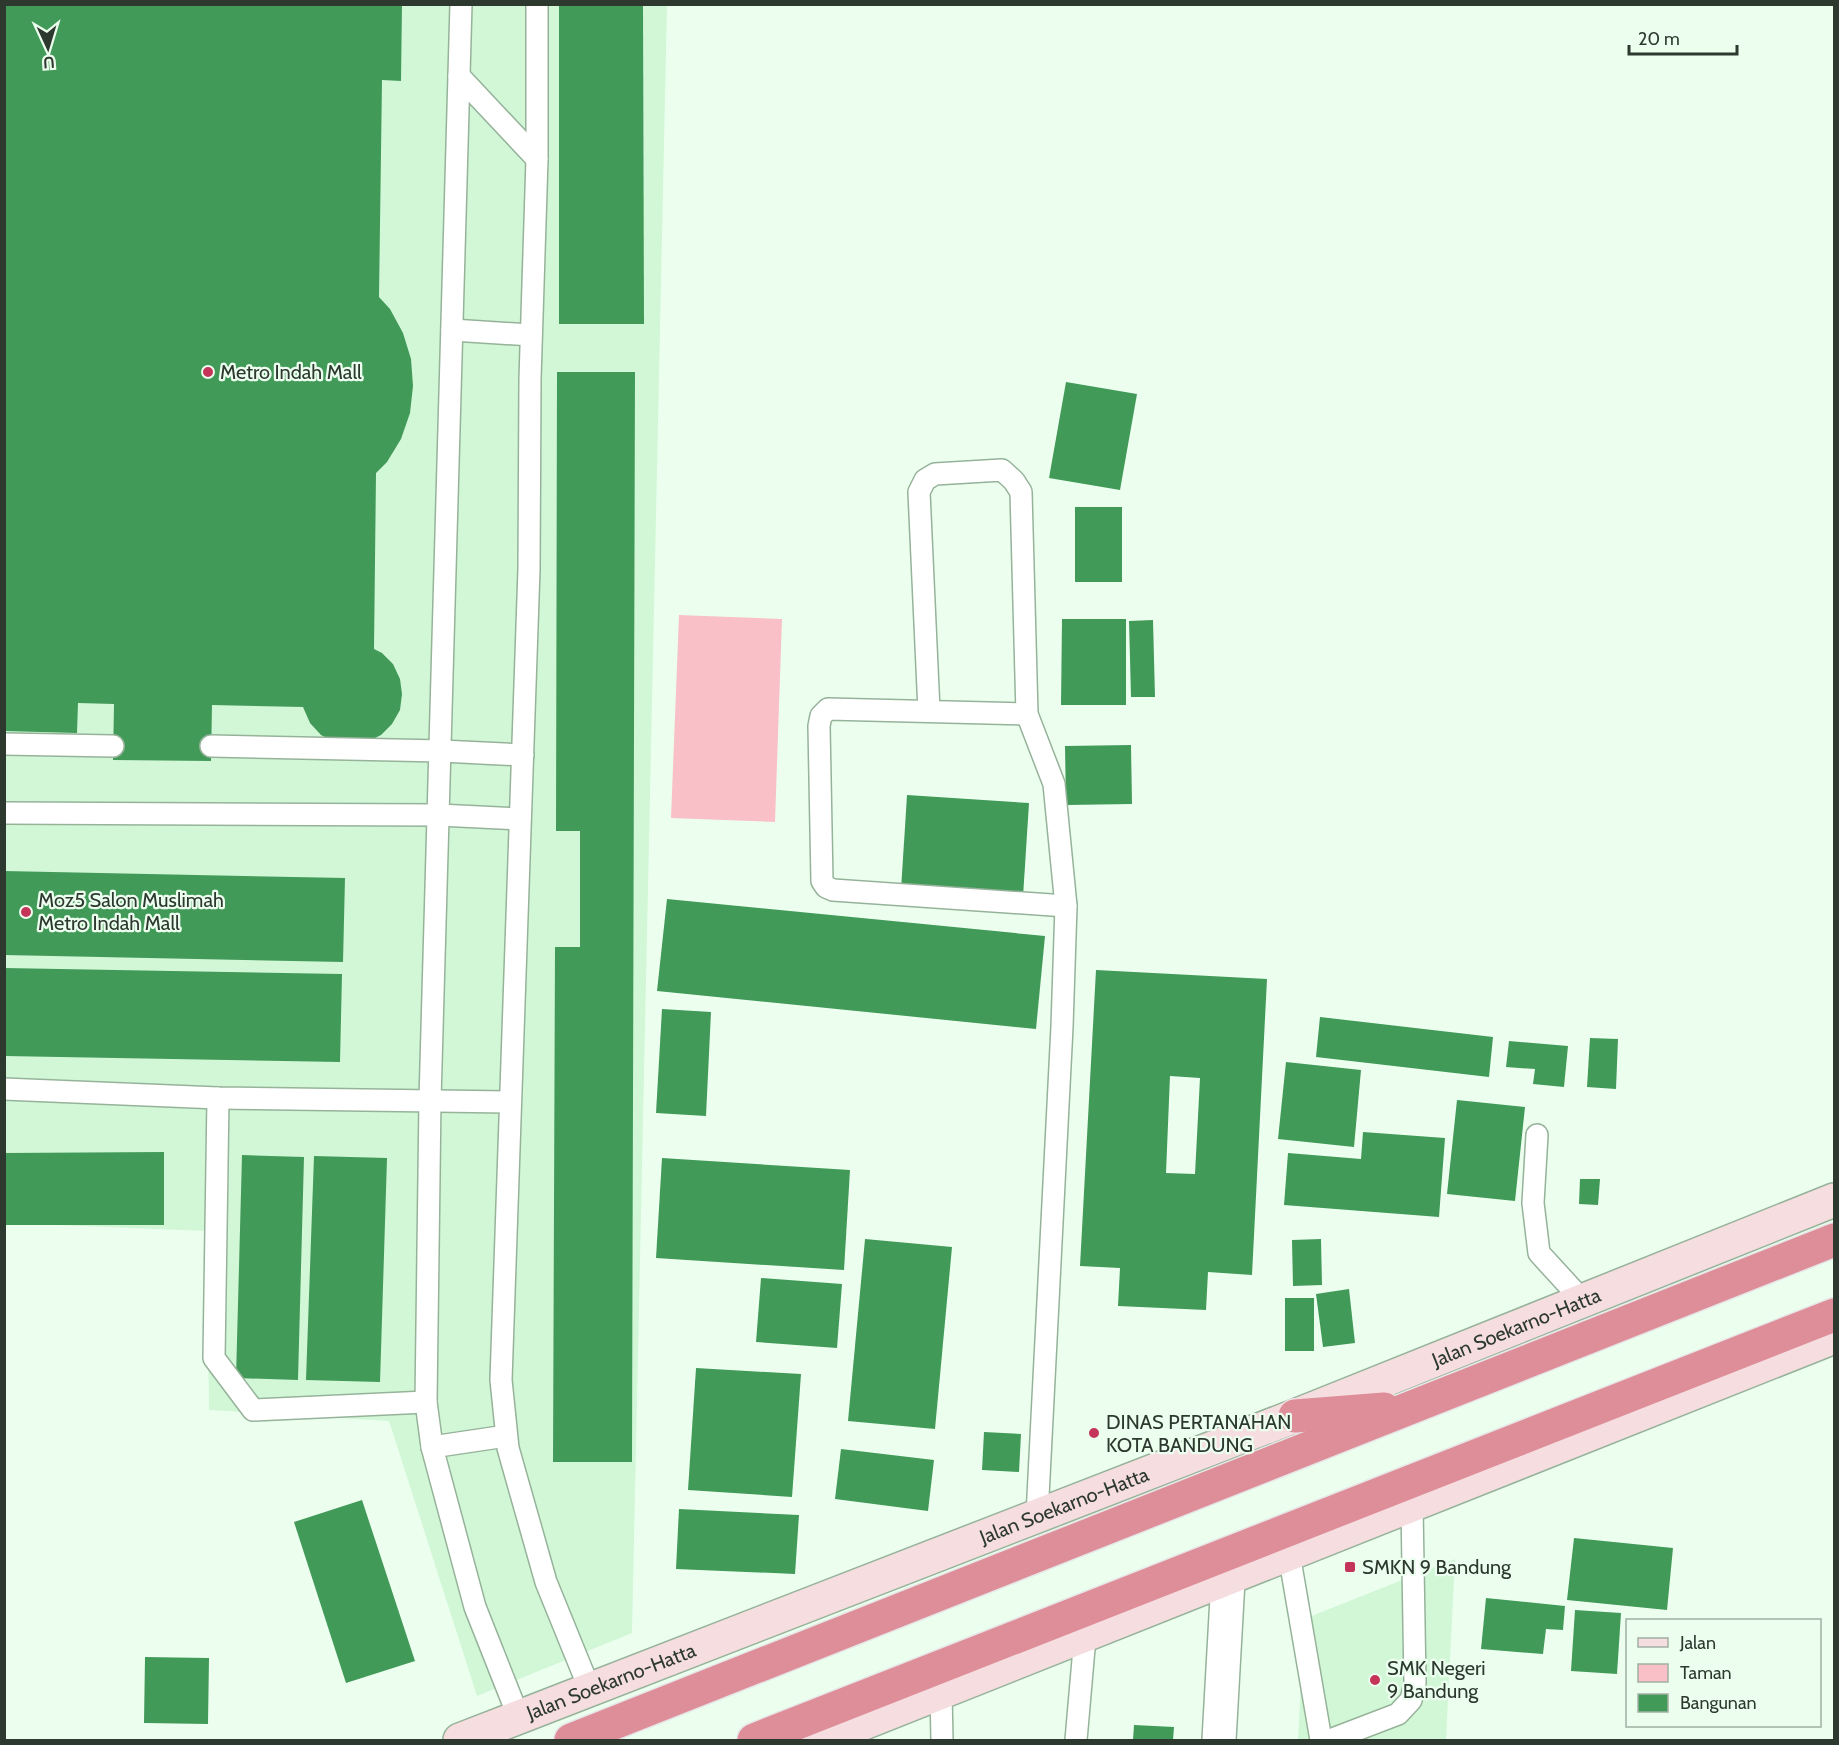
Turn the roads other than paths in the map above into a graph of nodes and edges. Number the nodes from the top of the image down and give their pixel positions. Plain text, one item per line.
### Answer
1 (461, 4) edge
2 (537, 4) edge
3 (459, 76) junction
4 (537, 159) junction
5 (452, 330) junction
6 (531, 334) junction
7 (929, 711) junction
8 (1027, 714) junction
9 (4, 744) edge
10 (113, 746) dead end
11 (211, 746) dead end
12 (441, 751) junction
13 (523, 755) junction
14 (4, 813) edge
15 (439, 815) junction
16 (520, 819) junction
17 (1066, 906) junction
18 (4, 1089) edge
19 (218, 1098) junction
20 (430, 1100) junction
21 (509, 1102) junction
22 (1537, 1135) dead end
23 (1834, 1200) edge
24 (1834, 1240) edge
25 (1582, 1300) junction
26 (1834, 1315) edge
27 (1794, 1331) junction
28 (1834, 1337) edge
29 (1757, 1368) junction
30 (426, 1402) junction
31 (1416, 1407) junction
32 (1296, 1416) junction
33 (506, 1436) junction
34 (432, 1447) junction
35 (1412, 1507) junction
36 (1037, 1516) junction
37 (1289, 1554) junction
38 (1228, 1580) junction
39 (1085, 1636) junction
40 (591, 1690) junction
41 (941, 1694) junction
42 (519, 1718) junction
43 (460, 1740) edge
44 (571, 1740) edge
45 (754, 1740) edge
46 (821, 1740) edge
47 (942, 1740) edge
48 (1076, 1740) edge
49 (1219, 1740) edge
50 (1322, 1740) edge
51 (1330, 1740) edge

1 - 3 lane
2 - 4 lane
3 - 4 lane
3 - 5 lane
4 - 6 lane
5 - 6 lane
5 - 12 lane
6 - 13 lane
7 - 8 lane
7 - 8 lane
7 - 17 lane
8 - 17 lane
9 - 10 lane
11 - 12 lane
12 - 13 lane
12 - 15 lane
13 - 16 lane
14 - 15 lane
15 - 16 lane
15 - 20 lane
16 - 21 lane
17 - 36 lane
18 - 19 lane
19 - 20 lane
19 - 30 lane
20 - 21 lane
20 - 30 lane
21 - 33 lane
22 - 25 lane
23 - 25 main road, Jalan Soekarno-Hatta
24 - 31 highway, Jalan Soekarno-Hatta
25 - 32 main road, Jalan Soekarno-Hatta
26 - 27 highway
27 - 29 highway
27 - 45 highway
28 - 29 main road
29 - 35 main road
30 - 34 lane
31 - 32 highway
31 - 44 highway, Jalan Soekarno-Hatta
32 - 36 main road, Jalan Soekarno-Hatta
33 - 34 lane
33 - 40 lane
34 - 42 lane
35 - 37 main road
35 - 51 lane
36 - 40 main road, Jalan Soekarno-Hatta
37 - 38 main road
37 - 50 lane
38 - 39 main road
38 - 49 street
39 - 41 main road
39 - 48 lane
40 - 42 main road, Jalan Soekarno-Hatta
41 - 46 main road
41 - 47 lane
42 - 43 main road, Jalan Soekarno-Hatta

